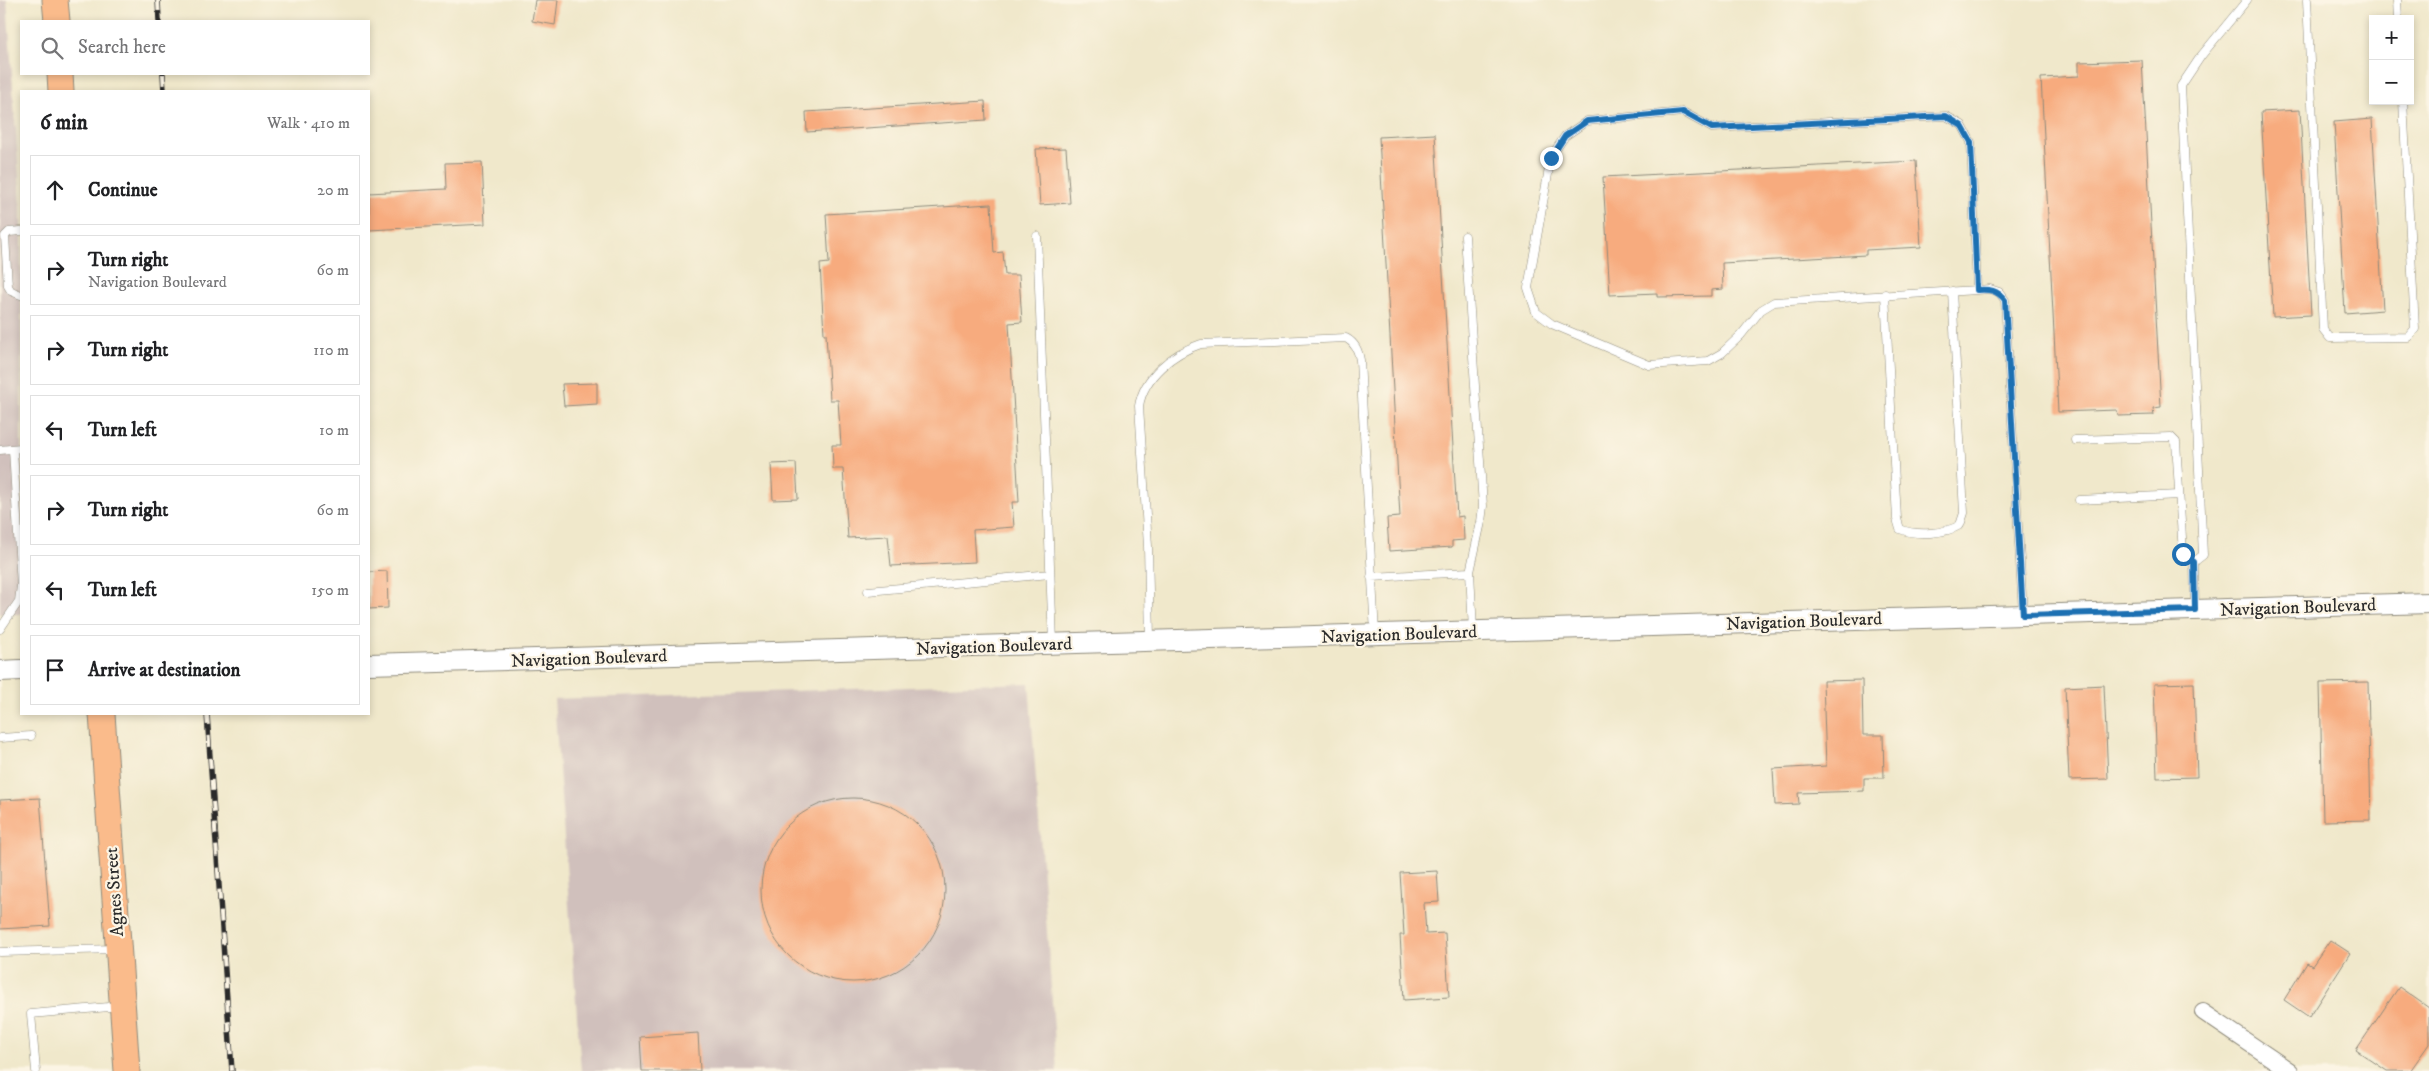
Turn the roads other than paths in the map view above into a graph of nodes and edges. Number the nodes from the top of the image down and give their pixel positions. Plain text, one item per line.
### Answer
1 (55, 0) edge
2 (2247, 0) edge
3 (2307, 0) edge
4 (2397, 0) edge
5 (2398, 15) edge
6 (56, 20) edge
7 (60, 75) edge
8 (61, 90) edge
9 (2403, 105) edge
10 (20, 230) edge
11 (1036, 236) dead end
12 (1465, 236) dead end
13 (1977, 290) junction
14 (1952, 291) junction
15 (1885, 294) junction
16 (20, 295) edge
17 (2075, 440) dead end
18 (17, 448) edge
19 (0, 450) edge
20 (2178, 495) junction
21 (2079, 500) dead end
22 (20, 552) edge
23 (2194, 562) junction
24 (1470, 572) junction
25 (1050, 574) junction
26 (1372, 577) junction
27 (868, 591) dead end
28 (20, 594) edge
29 (2429, 603) edge
30 (2195, 610) junction
31 (2023, 615) junction
32 (0, 629) edge
33 (1473, 632) junction
34 (1375, 634) junction
35 (1150, 641) junction
36 (1053, 644) junction
37 (370, 664) edge
38 (20, 670) edge
39 (0, 671) edge
40 (102, 715) edge
41 (31, 736) dead end
42 (0, 738) edge
43 (118, 949) junction
44 (0, 952) edge
45 (122, 1006) junction
46 (2203, 1012) dead end
47 (36, 1071) edge
48 (127, 1071) edge
49 (2290, 1071) edge

1 - 6 main road
2 - 23 lane
3 - 9 lane
4 - 5 lane
7 - 8 main road
10 - 16 lane
11 - 25 lane
12 - 24 lane
13 - 14 lane
13 - 15 lane
13 - 31 lane
14 - 15 lane
14 - 15 lane
17 - 20 lane
18 - 19 lane
18 - 22 lane
20 - 21 lane
20 - 23 lane
23 - 30 lane
24 - 26 lane
24 - 33 lane
25 - 27 lane
25 - 36 lane
26 - 34 lane
26 - 35 lane
28 - 32 lane
29 - 30 street, Navigation Boulevard
30 - 31 street, Navigation Boulevard
31 - 33 street, Navigation Boulevard
33 - 34 street, Navigation Boulevard
34 - 35 street, Navigation Boulevard
35 - 36 street, Navigation Boulevard
36 - 37 street, Navigation Boulevard
38 - 39 street
40 - 43 main road, Agnes Street
41 - 42 lane
43 - 44 lane
43 - 45 main road, Agnes Street
45 - 47 lane
45 - 48 main road, Agnes Street
46 - 49 street

